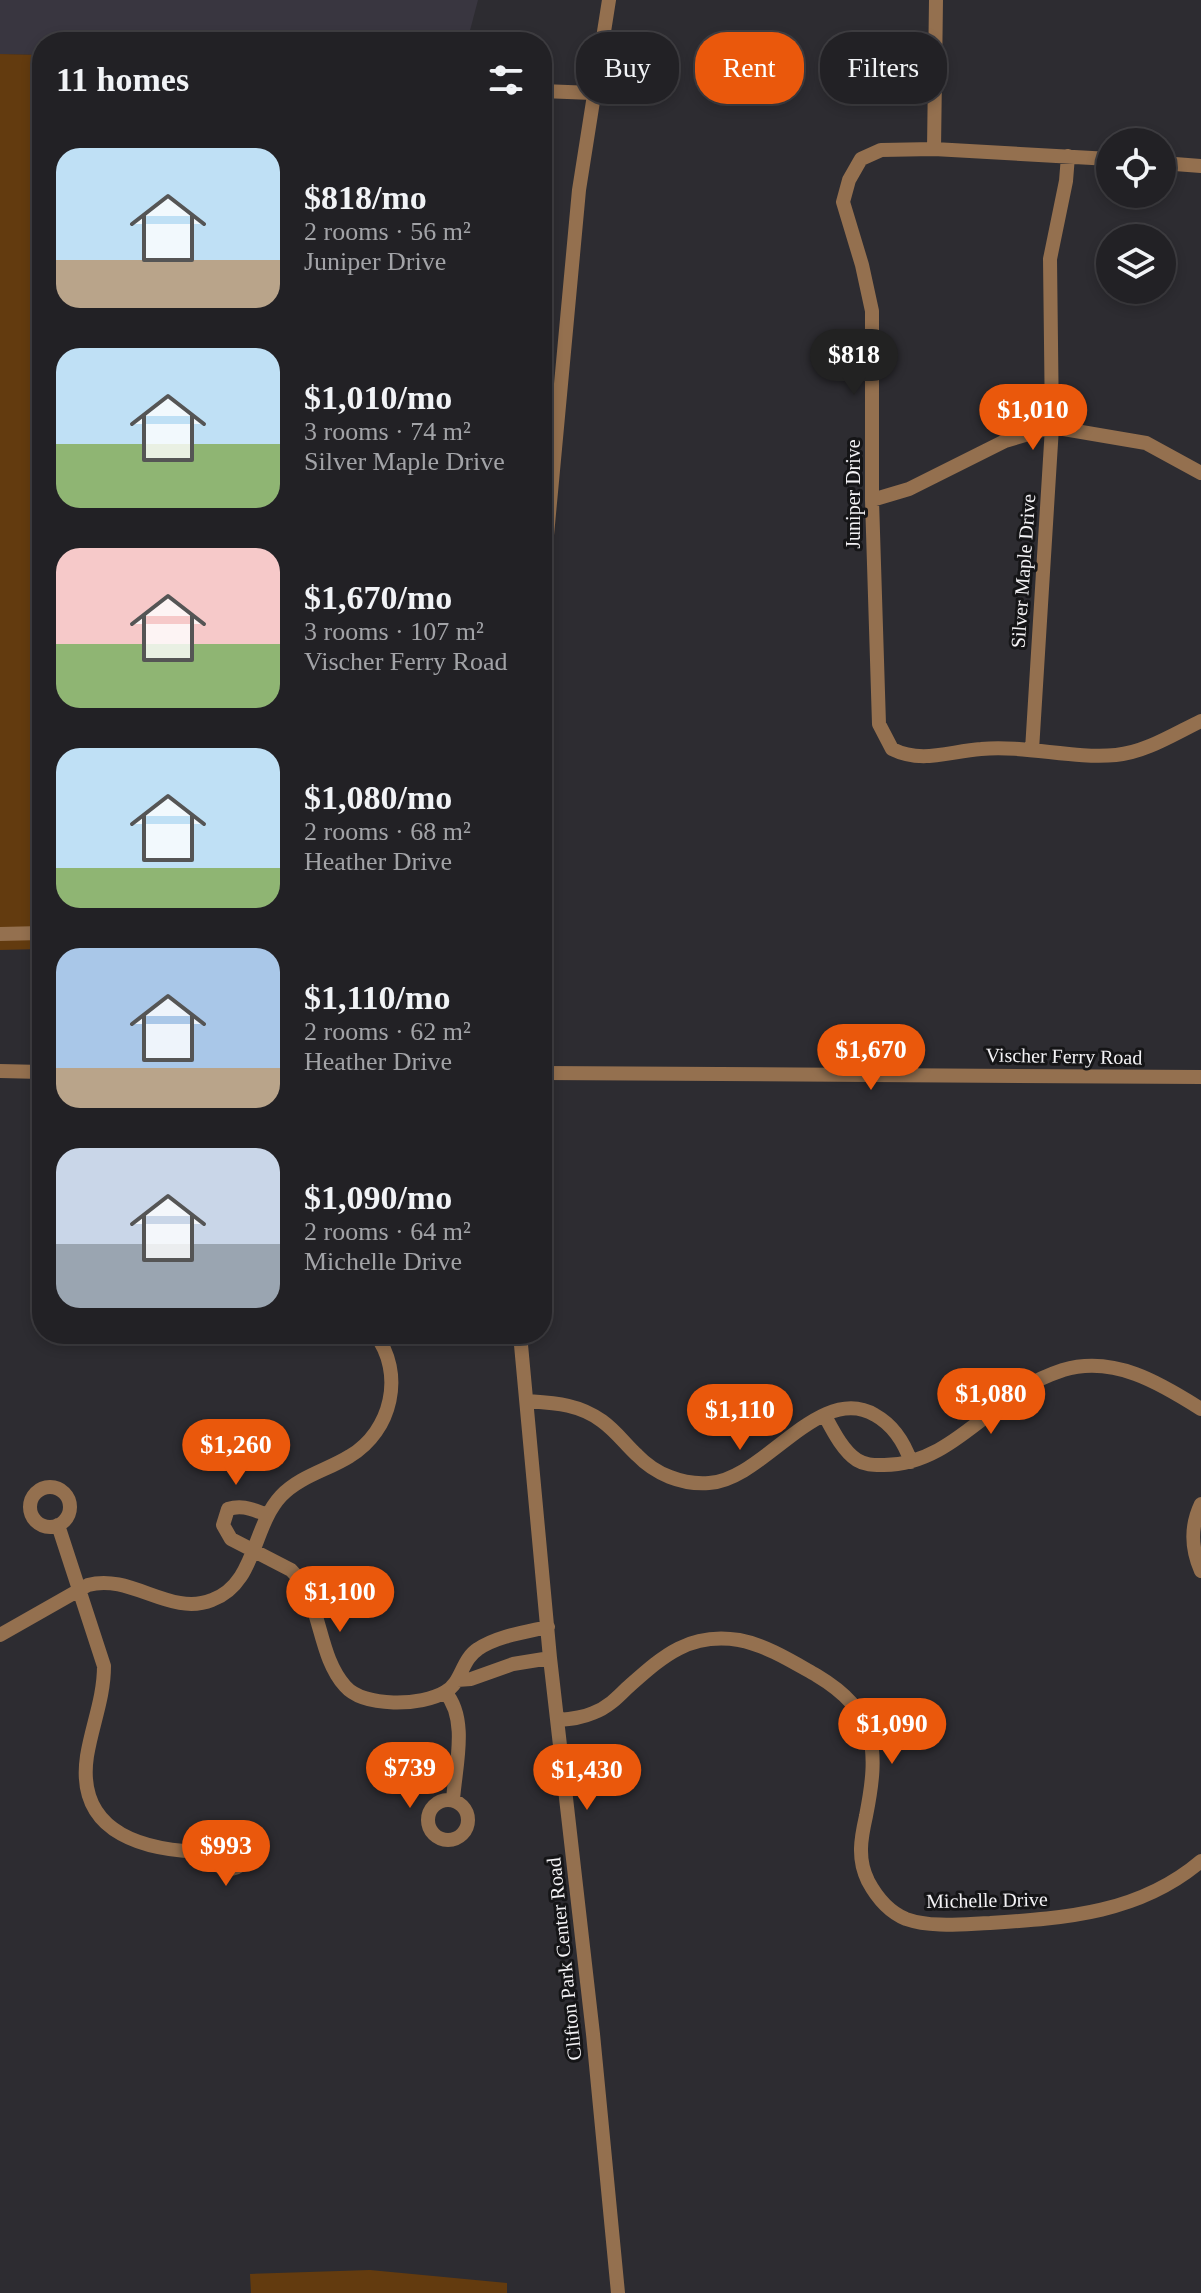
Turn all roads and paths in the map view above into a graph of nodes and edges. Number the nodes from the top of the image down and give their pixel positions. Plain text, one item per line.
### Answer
1 (609, 0) edge
2 (936, 0) edge
3 (603, 32) edge
4 (552, 91) edge
5 (576, 92) edge
6 (592, 104) edge
7 (934, 149) junction
8 (1068, 156) junction
9 (1096, 158) edge
10 (1176, 164) edge
11 (1201, 166) edge
12 (1052, 427) junction
13 (552, 455) edge
14 (1201, 473) edge
15 (872, 500) junction
16 (1201, 721) edge
17 (1032, 750) junction
18 (32, 933) edge
19 (0, 934) edge
20 (0, 1071) edge
21 (32, 1072) edge
22 (552, 1073) edge
23 (1201, 1077) edge
24 (381, 1344) edge
25 (521, 1344) edge
26 (527, 1401) junction
27 (1201, 1409) edge
28 (825, 1416) junction
29 (911, 1462) junction
30 (1201, 1504) edge
31 (268, 1515) junction
32 (58, 1525) dead end
33 (253, 1551) junction
34 (1201, 1571) edge
35 (80, 1590) junction
36 (548, 1627) junction
37 (0, 1635) edge
38 (550, 1658) junction
39 (457, 1680) junction
40 (445, 1692) junction
41 (558, 1720) junction
42 (453, 1800) dead end
43 (211, 1852) dead end
44 (1201, 1861) edge
45 (618, 2293) edge

1 - 3 street
2 - 7 street
4 - 5 street
6 - 13 street
7 - 8 street, Juniper Drive
7 - 15 street, Juniper Drive
8 - 9 street, Juniper Drive
8 - 12 street, Silver Maple Drive
10 - 11 street
12 - 14 street
12 - 15 street
12 - 17 street, Silver Maple Drive
15 - 17 street, Juniper Drive
16 - 17 street, Juniper Drive
18 - 19 street
20 - 21 street
22 - 23 street, Vischer Ferry Road
24 - 31 street
25 - 26 street, Clifton Park Center Road
26 - 28 street
26 - 36 street, Clifton Park Center Road
27 - 29 street
28 - 29 street
28 - 29 street
30 - 34 street
31 - 33 street
31 - 33 street
32 - 35 street
33 - 35 street
33 - 40 street
35 - 37 street
35 - 43 street
36 - 38 street, Clifton Park Center Road
36 - 39 street
38 - 39 street
38 - 41 street, Clifton Park Center Road
39 - 40 street
40 - 42 street
41 - 44 street, Michelle Drive
41 - 45 street, Clifton Park Center Road

